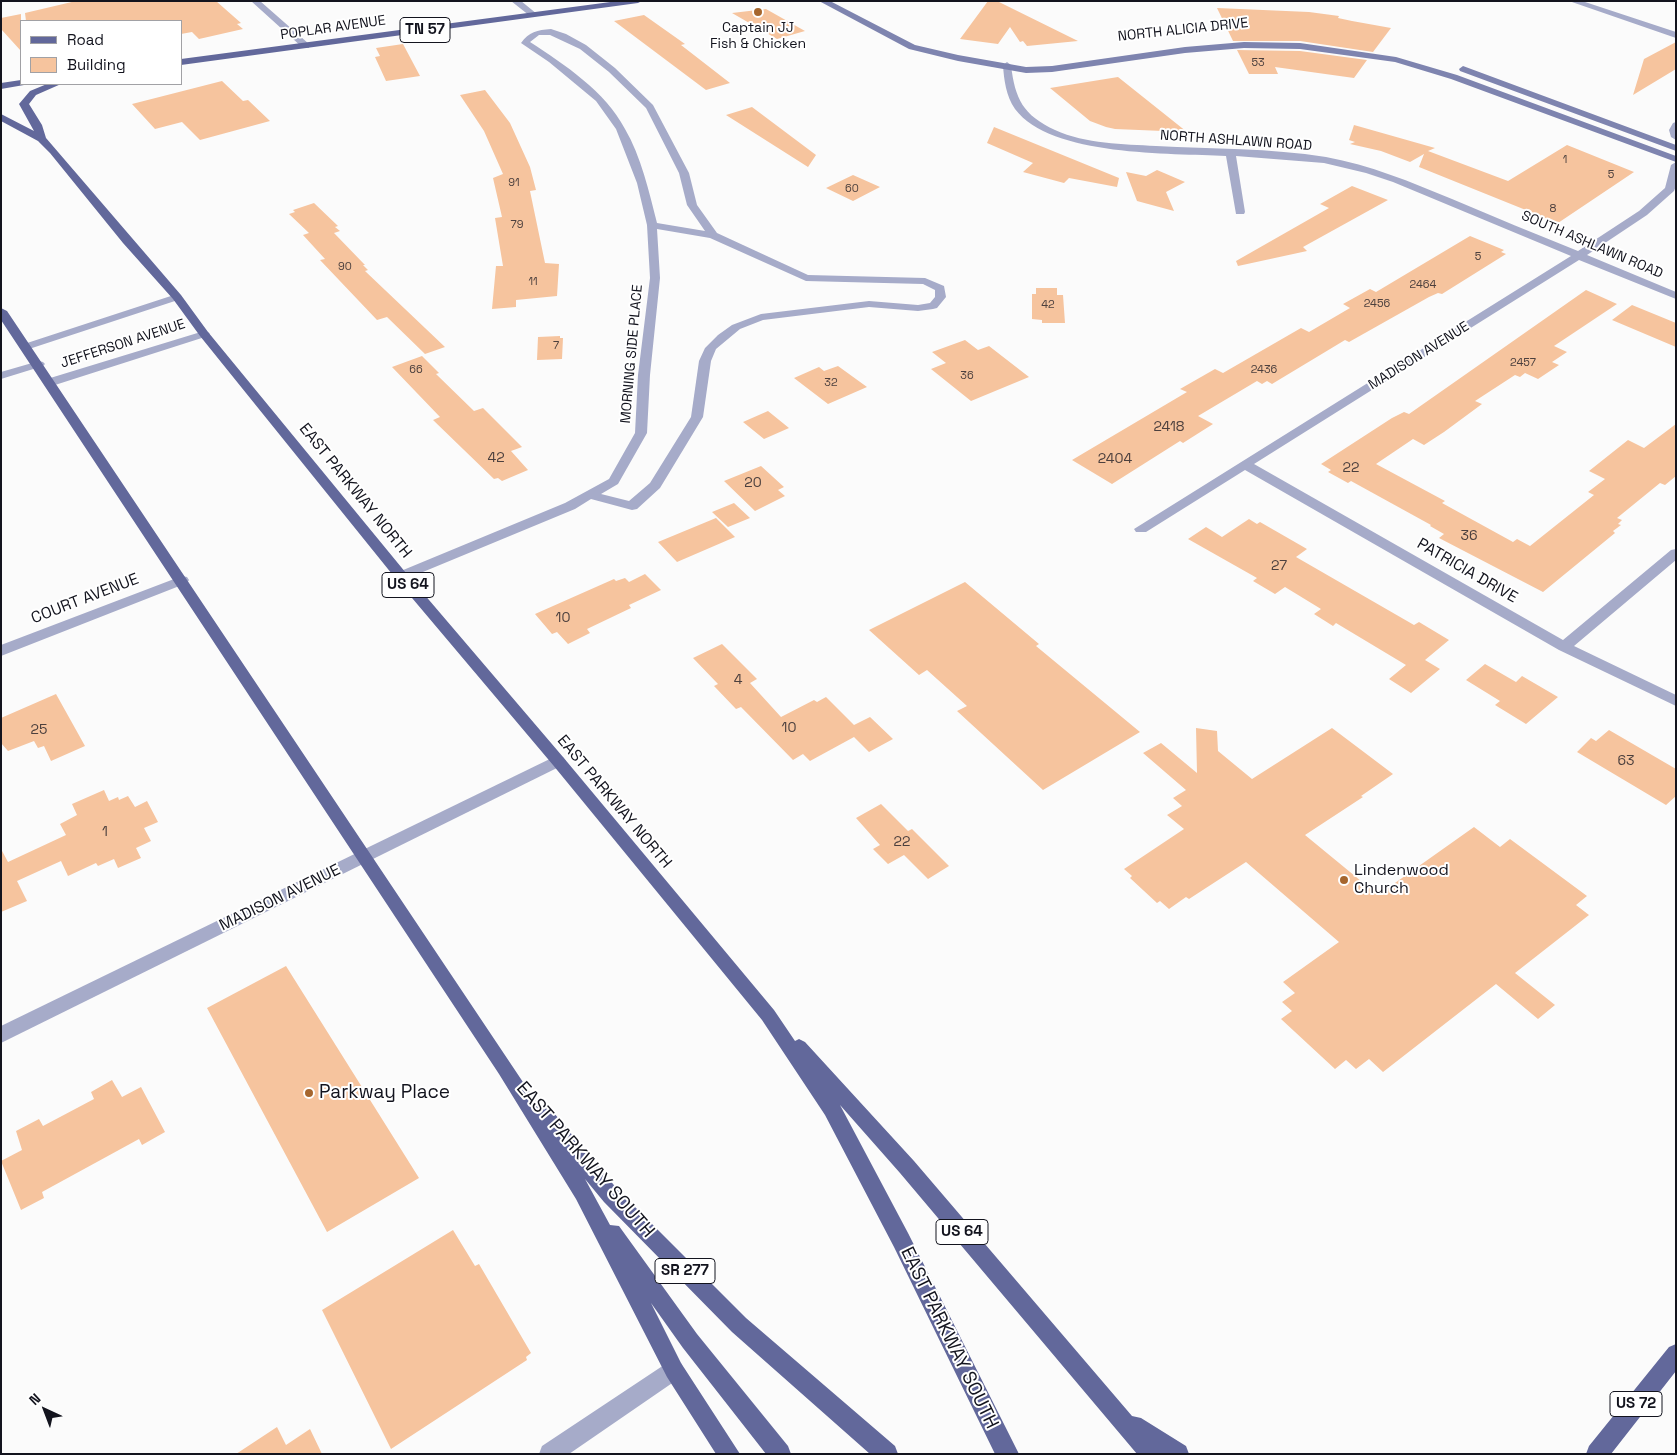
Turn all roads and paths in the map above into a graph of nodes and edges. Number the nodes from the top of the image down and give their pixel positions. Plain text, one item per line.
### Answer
1 (255, 1) edge
2 (515, 1) edge
3 (638, 1) edge
4 (823, 1) edge
5 (1573, 1) edge
6 (533, 14) junction
7 (1676, 35) edge
8 (1185, 40) dead end
9 (306, 46) junction
10 (1071, 56) dead end
11 (182, 62) edge
12 (1007, 65) junction
13 (20, 83) edge
14 (53, 85) edge
15 (1, 86) edge
16 (1, 117) edge
17 (1676, 125) edge
18 (1676, 137) edge
19 (41, 139) junction
20 (1676, 148) edge
21 (1231, 154) junction
22 (1676, 159) edge
23 (1676, 165) edge
24 (1240, 212) dead end
25 (1496, 221) joint
26 (652, 224) junction
27 (713, 234) junction
28 (1578, 256) junction
29 (1676, 296) edge
30 (177, 297) junction
31 (1, 311) edge
32 (204, 334) junction
33 (25, 347) junction
34 (38, 364) junction
35 (1, 376) edge
36 (50, 382) junction
37 (1246, 465) junction
38 (589, 495) junction
39 (1141, 529) dead end
40 (1676, 553) edge
41 (401, 576) junction
42 (182, 580) junction
43 (1564, 647) junction
44 (1, 651) edge
45 (1676, 701) edge
46 (558, 761) junction
47 (366, 856) junction
48 (768, 1015) junction
49 (1, 1035) edge
50 (505, 1068) junction
51 (583, 1193) junction
52 (1676, 1354) edge
53 (674, 1370) junction
54 (1122, 1419) junction
55 (550, 1454) edge
56 (729, 1454) edge
57 (780, 1454) edge
58 (886, 1454) edge
59 (1008, 1454) edge
60 (1151, 1454) edge
61 (1178, 1454) edge
62 (1597, 1454) edge

1 - 9 street
2 - 6 street
3 - 6 main road, POPLAR AVENUE / TN 57
4 - 12 main road, NORTH ALICIA DRIVE
5 - 7 street
6 - 9 main road, POPLAR AVENUE / TN 57
8 - 20 main road, NORTH ALICIA DRIVE
9 - 11 main road, POPLAR AVENUE / TN 57
10 - 12 main road, NORTH ALICIA DRIVE
12 - 21 street, NORTH ASHLAWN ROAD
12 - 22 main road, NORTH ALICIA DRIVE
13 - 15 main road
14 - 19 main road
16 - 19 main road, EAST PARKWAY NORTH / US 64
17 - 18 street
19 - 30 main road, EAST PARKWAY NORTH / US 64
21 - 24 street
21 - 25 street, NORTH ASHLAWN ROAD
23 - 28 street, MADISON AVENUE
25 - 28 street, SOUTH ASHLAWN ROAD
26 - 27 street, MORNING SIDE PLACE
26 - 27 street, MORNING SIDE PLACE
26 - 38 street, MORNING SIDE PLACE
27 - 38 street, MORNING SIDE PLACE
28 - 29 street, SOUTH ASHLAWN ROAD
28 - 37 street, MADISON AVENUE
30 - 32 main road, EAST PARKWAY NORTH / US 64
30 - 33 street, JEFFERSON AVENUE
31 - 33 main road
32 - 36 street, JEFFERSON AVENUE
32 - 41 main road, EAST PARKWAY NORTH / US 64
33 - 34 main road
34 - 35 street, JEFFERSON AVENUE
34 - 36 main road
36 - 42 main road
37 - 39 street, MADISON AVENUE
37 - 43 street, PATRICIA DRIVE
38 - 41 street, MORNING SIDE PLACE
40 - 43 street
41 - 46 main road, EAST PARKWAY NORTH / US 64
42 - 44 street, COURT AVENUE
42 - 47 main road
43 - 45 street, PATRICIA DRIVE
46 - 47 street, MADISON AVENUE
46 - 48 main road, EAST PARKWAY NORTH / US 64
47 - 49 street, MADISON AVENUE
47 - 50 main road
48 - 54 main road, US 64
48 - 59 main road, EAST PARKWAY SOUTH
50 - 51 main road
50 - 58 main road, EAST PARKWAY SOUTH / SR 277
51 - 53 main road
51 - 57 main road
52 - 62 main road, US 72
53 - 55 street
53 - 56 main road
54 - 60 main road, US 64
54 - 61 main road

